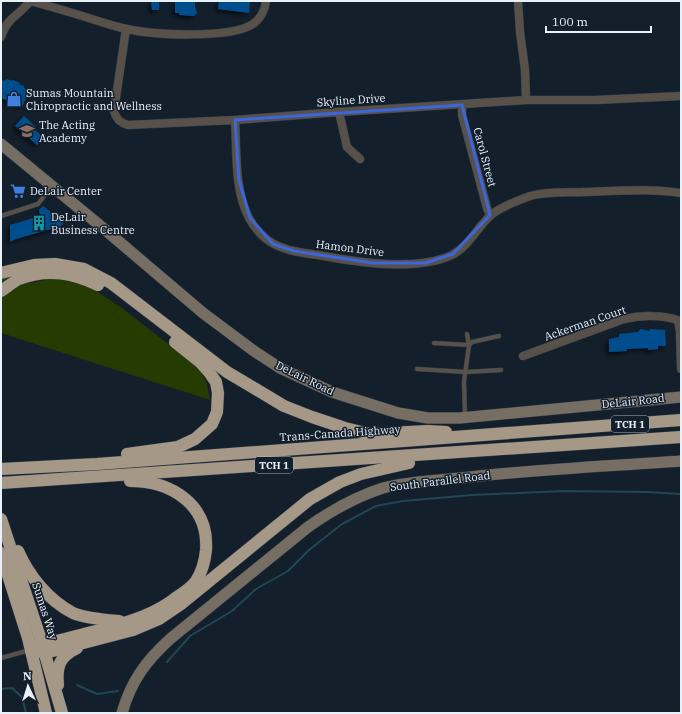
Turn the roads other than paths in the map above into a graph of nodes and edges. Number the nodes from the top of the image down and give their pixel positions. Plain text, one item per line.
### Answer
1 (30, 1) edge
2 (266, 1) edge
3 (518, 1) edge
4 (126, 29) junction
5 (1, 37) edge
6 (681, 96) edge
7 (526, 100) junction
8 (462, 105) junction
9 (339, 112) junction
10 (235, 120) junction
11 (1, 144) edge
12 (360, 159) dead end
13 (52, 187) junction
14 (681, 193) edge
15 (490, 215) junction
16 (1, 216) edge
17 (1, 273) edge
18 (1, 290) edge
19 (467, 334) dead end
20 (499, 336) dead end
21 (434, 343) dead end
22 (469, 345) junction
23 (523, 356) dead end
24 (417, 369) dead end
25 (681, 369) edge
26 (501, 370) dead end
27 (466, 372) junction
28 (681, 397) edge
29 (465, 417) junction
30 (681, 420) edge
31 (507, 434) junction
32 (681, 437) edge
33 (498, 450) junction
34 (681, 461) edge
35 (97, 464) junction
36 (5, 469) edge
37 (51, 480) junction
38 (7, 483) edge
39 (1, 514) edge
40 (1, 519) edge
41 (1, 553) edge
42 (131, 621) junction
43 (88, 642) junction
44 (44, 649) junction
45 (31, 650) junction
46 (1, 658) edge
47 (61, 709) edge
48 (46, 713) edge
49 (122, 713) edge

1 - 4 street
1 - 5 street
2 - 4 street
3 - 7 street
4 - 10 street, Skyline Drive
6 - 7 street, Skyline Drive
7 - 8 street, Skyline Drive
8 - 9 street, Skyline Drive
8 - 15 street, Carol Street
9 - 10 street, Skyline Drive
9 - 12 street
10 - 15 street, Hamon Drive
11 - 13 street, DeLair Road
13 - 16 lane
13 - 29 street, DeLair Road
14 - 15 street, Hamon Drive
17 - 31 highway
18 - 35 highway
19 - 22 lane
20 - 22 lane
21 - 22 lane
22 - 27 lane
23 - 25 street, Ackerman Court
24 - 27 lane
26 - 27 lane
27 - 29 lane
28 - 29 street, DeLair Road
30 - 31 highway, Trans-Canada Highway / TCH 1
31 - 35 highway, Trans-Canada Highway / TCH 1
32 - 33 highway, TCH 1
33 - 37 highway, TCH 1
33 - 43 highway
34 - 49 street, South Parallel Road
35 - 36 highway, Trans-Canada Highway / TCH 1
37 - 38 highway, TCH 1
37 - 42 highway
39 - 42 highway
40 - 44 highway, Sumas Way
41 - 45 highway
42 - 44 highway
43 - 44 highway
43 - 47 highway
44 - 45 highway
44 - 47 highway, Sumas Way
45 - 46 lane
45 - 48 highway

